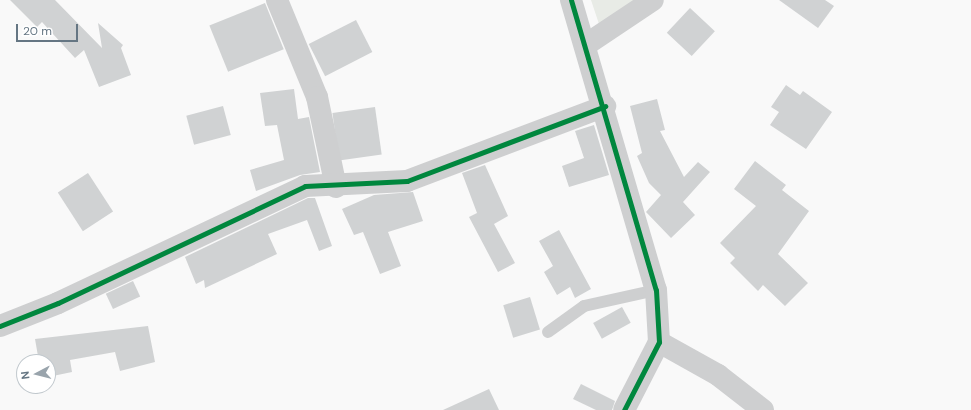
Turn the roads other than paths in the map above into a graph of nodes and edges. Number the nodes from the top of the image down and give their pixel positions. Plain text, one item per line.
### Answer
1 (277, 0) edge
2 (571, 0) edge
3 (653, 0) edge
4 (587, 44) junction
5 (605, 106) junction
6 (336, 187) junction
7 (656, 290) junction
8 (0, 326) edge
9 (548, 332) dead end
10 (659, 342) junction
11 (624, 410) edge
12 (763, 410) edge

1 - 6 street
2 - 4 street
3 - 4 street
4 - 5 street
5 - 6 street
5 - 7 street
6 - 8 street
7 - 9 lane
7 - 10 street
10 - 11 street
10 - 12 street

